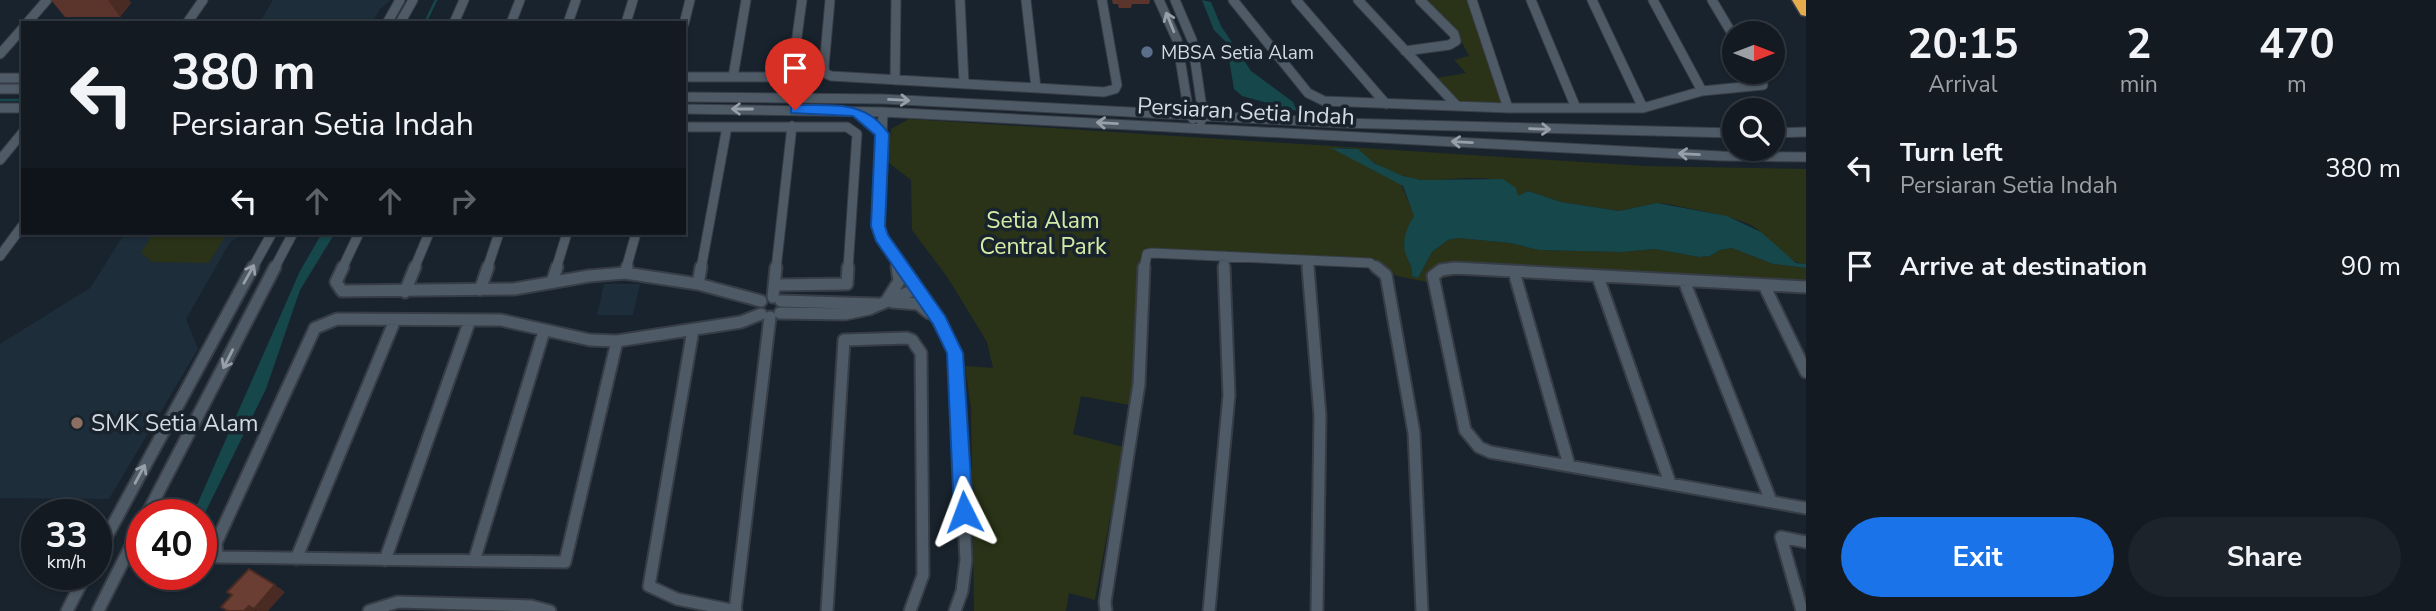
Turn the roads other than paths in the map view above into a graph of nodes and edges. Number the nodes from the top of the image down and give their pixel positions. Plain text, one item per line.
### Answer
1 (47, 0) edge
2 (203, 0) edge
3 (400, 0) edge
4 (413, 0) edge
5 (464, 0) edge
6 (520, 0) edge
7 (576, 0) edge
8 (633, 0) edge
9 (690, 0) edge
10 (746, 0) edge
11 (802, 0) edge
12 (830, 0) edge
13 (896, 0) edge
14 (960, 0) edge
15 (1026, 0) edge
16 (1101, 0) edge
17 (1159, 0) edge
18 (1175, 0) edge
19 (1233, 0) edge
20 (1296, 0) edge
21 (1358, 0) edge
22 (1420, 0) edge
23 (1472, 0) edge
24 (1531, 0) edge
25 (1592, 0) edge
26 (1653, 0) edge
27 (1712, 0) edge
28 (1799, 0) edge
29 (1806, 12) edge
30 (29, 21) edge
31 (188, 21) edge
32 (388, 21) edge
33 (401, 21) edge
34 (455, 21) edge
35 (511, 21) edge
36 (569, 21) edge
37 (627, 21) edge
38 (685, 21) edge
39 (1724, 21) edge
40 (21, 30) edge
41 (1405, 51) junction
42 (0, 54) edge
43 (686, 76) edge
44 (733, 77) junction
45 (0, 78) edge
46 (21, 78) edge
47 (895, 80) junction
48 (964, 84) junction
49 (1762, 84) edge
50 (1036, 88) junction
51 (0, 89) edge
52 (21, 89) edge
53 (1702, 91) junction
54 (1186, 94) junction
55 (1199, 94) junction
56 (686, 97) edge
57 (810, 97) junction
58 (1386, 104) junction
59 (1457, 106) junction
60 (0, 107) edge
61 (21, 108) edge
62 (1508, 108) junction
63 (1576, 108) junction
64 (1643, 108) junction
65 (686, 109) edge
66 (856, 112) junction
67 (883, 112) junction
68 (1158, 112) junction
69 (909, 114) junction
70 (1189, 114) junction
71 (1203, 114) junction
72 (1227, 116) junction
73 (686, 127) edge
74 (727, 127) junction
75 (792, 127) junction
76 (1199, 127) junction
77 (1806, 132) edge
78 (1722, 133) edge
79 (1785, 133) edge
80 (21, 134) edge
81 (882, 134) junction
82 (1806, 157) edge
83 (0, 160) edge
84 (21, 228) edge
85 (271, 235) edge
86 (292, 235) edge
87 (358, 235) edge
88 (428, 235) edge
89 (498, 235) edge
90 (566, 235) edge
91 (635, 235) edge
92 (0, 256) edge
93 (1224, 256) junction
94 (895, 258) junction
95 (1307, 260) junction
96 (1514, 272) junction
97 (625, 274) junction
98 (1598, 277) junction
99 (1684, 281) junction
100 (552, 282) junction
101 (698, 284) junction
102 (1764, 285) junction
103 (1806, 287) edge
104 (916, 289) junction
105 (480, 290) junction
106 (405, 292) junction
107 (882, 303) junction
108 (773, 305) junction
109 (396, 320) junction
110 (470, 320) junction
111 (939, 321) junction
112 (694, 330) junction
113 (544, 331) junction
114 (617, 341) junction
115 (1806, 372) edge
116 (1569, 465) junction
117 (1670, 483) junction
118 (155, 499) edge
119 (1771, 501) junction
120 (1806, 508) edge
121 (112, 527) edge
122 (1806, 542) edge
123 (126, 556) edge
124 (296, 559) junction
125 (385, 560) junction
126 (474, 561) junction
127 (78, 590) edge
128 (1106, 606) edge
129 (466, 608) edge
130 (67, 611) edge
131 (98, 611) edge
132 (369, 611) edge
133 (550, 611) edge
134 (736, 611) edge
135 (827, 611) edge
136 (910, 611) edge
137 (957, 611) edge
138 (1209, 611) edge
139 (1317, 611) edge
140 (1422, 611) edge
141 (1802, 611) edge

1 - 30 street
2 - 31 street
3 - 32 street
4 - 33 street
5 - 34 street
6 - 35 street
7 - 36 street
8 - 37 street
9 - 38 street
10 - 44 street
11 - 44 street
12 - 47 street
13 - 47 street
14 - 48 street
15 - 50 street
16 - 50 street
54 -> 17 street
18 - 55 street
19 - 58 street
20 - 58 street
21 - 41 street
22 - 41 street
23 - 62 street
24 - 63 street
25 - 64 street
26 - 53 street
27 - 39 street
28 - 29 highway
40 - 42 street
41 - 59 street
43 - 44 street
45 - 46 street
47 - 48 street
48 - 50 street
49 - 53 street
51 - 52 street
53 - 64 street
54 - 68 street
54 - 70 street
55 - 71 street
55 - 72 street
56 - 57 street, Persiaran Setia Indah
57 - 67 street
57 -> 68 street, Persiaran Setia Indah
58 - 59 street
59 - 62 street
60 - 61 street
62 - 63 street
63 - 64 street
66 -> 65 street, Persiaran Setia Indah
66 - 67 street, Persiaran Setia Indah
66 - 81 street
67 - 69 street, Persiaran Setia Indah
67 - 81 street
68 - 70 street, Persiaran Setia Indah
76 -> 69 street, Persiaran Setia Indah
69 - 81 street
70 - 71 street, Persiaran Setia Indah
70 - 76 street
71 - 72 street, Persiaran Setia Indah
71 - 76 street
72 -> 78 street, Persiaran Setia Indah
73 - 74 street
74 - 75 street
74 - 101 street
75 - 108 street
75 - 108 street
82 -> 76 street, Persiaran Setia Indah
77 - 79 street
80 - 83 street
81 - 94 street
84 - 92 street
121 -> 85 street
86 -> 118 street
87 - 106 street
88 - 106 street
89 - 105 street
90 - 100 street
91 - 97 street
93 - 95 street
93 - 128 street
93 - 138 street
94 - 104 street
94 - 107 street
95 - 139 street
95 - 140 street
96 - 98 street
96 - 116 street
96 - 116 street
97 - 100 street
97 - 101 street
98 - 99 street
98 - 117 street
99 - 102 street
99 - 119 street
100 - 105 street
101 - 108 street
102 - 103 street
102 - 115 street
104 - 107 street
104 - 111 street
105 - 106 street
107 - 108 street
107 - 111 street
108 - 112 street
108 - 134 street
109 - 110 street
109 - 124 street
109 - 124 street
110 - 113 street
110 - 125 street
111 - 137 street
112 - 114 street
112 - 134 street
113 - 114 street
113 - 126 street
114 - 126 street
116 - 117 street
117 - 119 street
119 - 120 street
122 - 141 street
123 - 131 street
124 - 125 street
125 - 126 street
127 - 130 street
129 - 132 street
129 - 133 street
135 - 136 street

